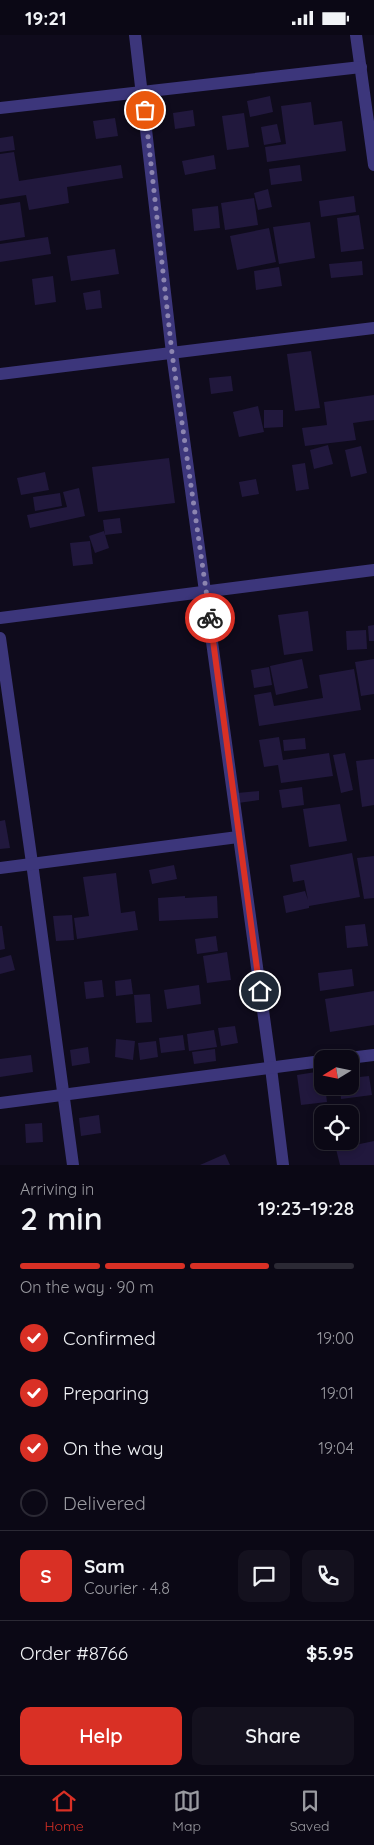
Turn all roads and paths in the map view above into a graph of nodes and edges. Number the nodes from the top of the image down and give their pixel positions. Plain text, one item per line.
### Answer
1 (135, 35) edge
2 (356, 35) edge
3 (361, 67) junction
4 (143, 91) junction
5 (0, 109) edge
6 (374, 165) edge
7 (374, 329) edge
8 (172, 353) junction
9 (0, 374) edge
10 (374, 570) edge
11 (206, 593) junction
12 (0, 618) edge
13 (0, 638) edge
14 (238, 837) junction
15 (32, 863) junction
16 (0, 868) edge
17 (374, 1055) edge
18 (359, 1057) edge
19 (314, 1062) edge
20 (271, 1068) junction
21 (64, 1095) junction
22 (0, 1103) edge
23 (73, 1165) edge
24 (283, 1165) edge

1 - 4 street
2 - 3 street
3 - 4 street
3 - 6 street
4 - 5 street
4 - 8 street
7 - 8 street
8 - 9 street
8 - 11 street
10 - 11 street
11 - 12 street
11 - 14 street
13 - 15 street
14 - 15 street
14 - 20 street
15 - 16 street
15 - 21 street
17 - 18 street
19 - 20 street
20 - 21 street
20 - 24 street
21 - 22 street
21 - 23 street

